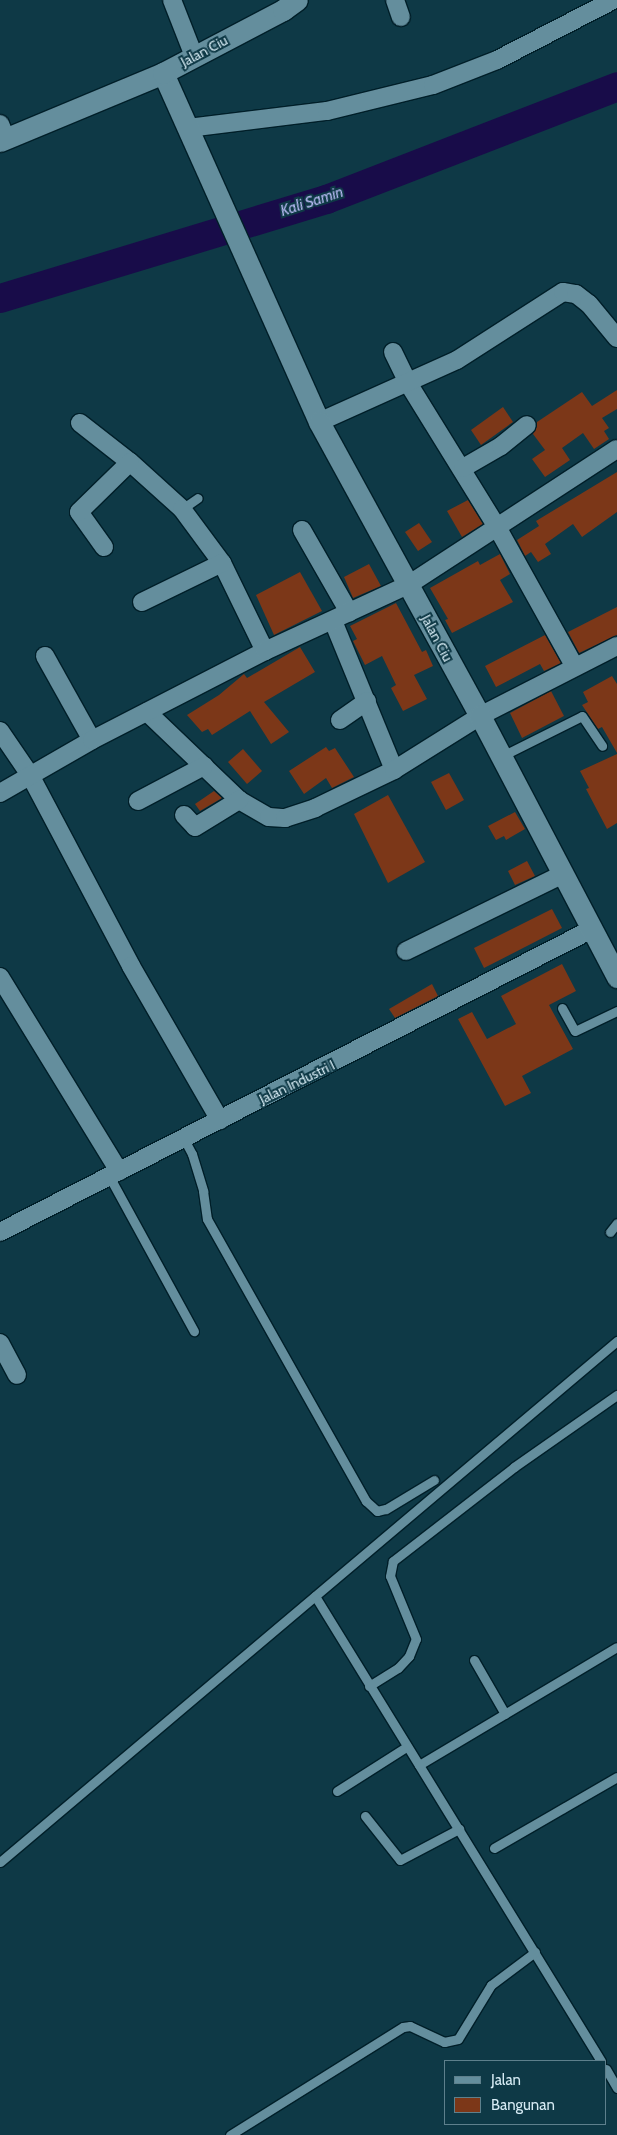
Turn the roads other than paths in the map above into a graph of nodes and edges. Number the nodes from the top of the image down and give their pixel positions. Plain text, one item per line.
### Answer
1 (172, 0) edge
2 (297, 0) edge
3 (395, 0) edge
4 (613, 0) edge
5 (401, 18) dead end
6 (194, 56) junction
7 (163, 73) junction
8 (188, 128) junction
9 (2, 135) edge
10 (617, 338) edge
11 (393, 352) dead end
12 (408, 383) junction
13 (319, 422) junction
14 (80, 423) dead end
15 (527, 425) dead end
16 (617, 449) edge
17 (130, 462) junction
18 (462, 468) junction
19 (198, 498) dead end
20 (182, 509) junction
21 (498, 527) junction
22 (302, 530) dead end
23 (104, 547) dead end
24 (222, 563) junction
25 (408, 584) junction
26 (142, 602) dead end
27 (349, 612) junction
28 (333, 621) junction
29 (617, 646) edge
30 (265, 651) junction
31 (45, 656) dead end
32 (575, 667) junction
33 (367, 702) junction
34 (147, 712) junction
35 (480, 716) junction
36 (340, 720) dead end
37 (0, 731) edge
38 (92, 740) junction
39 (602, 746) dead end
40 (501, 756) junction
41 (204, 766) junction
42 (394, 770) junction
43 (30, 775) junction
44 (0, 793) edge
45 (240, 800) junction
46 (138, 801) dead end
47 (184, 814) dead end
48 (563, 874) junction
49 (592, 929) junction
50 (406, 951) dead end
51 (0, 977) edge
52 (617, 977) edge
53 (562, 1008) dead end
54 (617, 1011) edge
55 (220, 1120) junction
56 (184, 1139) junction
57 (114, 1174) junction
58 (617, 1223) edge
59 (0, 1232) edge
60 (610, 1232) dead end
61 (194, 1331) dead end
62 (617, 1341) edge
63 (0, 1343) edge
64 (17, 1375) dead end
65 (617, 1395) edge
66 (434, 1480) dead end
67 (315, 1596) junction
68 (617, 1648) edge
69 (474, 1660) dead end
70 (369, 1686) junction
71 (505, 1714) junction
72 (406, 1747) junction
73 (419, 1765) junction
74 (617, 1777) edge
75 (337, 1792) dead end
76 (365, 1816) dead end
77 (459, 1829) junction
78 (494, 1848) dead end
79 (0, 1862) edge
80 (535, 1952) junction
81 (600, 2060) edge
82 (607, 2071) edge
83 (617, 2088) edge
84 (230, 2135) edge

1 - 6 street
2 - 6 street, Jalan Ciu
3 - 5 street
4 - 8 street
6 - 7 street, Jalan Ciu
7 - 8 street
7 - 9 street, Jalan Ciu
8 - 13 street, Jalan Ciu
10 - 12 street
11 - 12 street
12 - 13 street
12 - 18 street
13 - 25 street, Jalan Ciu
14 - 17 street
15 - 18 street
16 - 21 street
17 - 20 street
17 - 23 street
18 - 21 street
19 - 20 lane
20 - 24 street
21 - 25 street
21 - 32 street
22 - 27 street
24 - 26 street
24 - 30 street
25 - 27 street
25 - 35 street, Jalan Ciu
27 - 28 street
28 - 30 street
28 - 33 street
29 - 32 street
30 - 34 street
31 - 38 street
32 - 35 street
33 - 36 street
33 - 42 street
34 - 38 street
34 - 41 street
35 - 40 street, Jalan Ciu
35 - 42 street
37 - 43 street
38 - 43 street
39 - 40 lane
40 - 48 street, Jalan Ciu
41 - 45 street
41 - 46 street
42 - 45 street
43 - 44 street
43 - 55 street
45 - 47 street
48 - 49 street, Jalan Ciu
48 - 50 street
49 - 52 street, Jalan Ciu
49 - 55 street, Jalan Industri I
51 - 57 street
53 - 54 lane
55 - 56 street, Jalan Industri I
56 - 57 street, Jalan Industri I
56 - 66 lane
57 - 59 street, Jalan Industri I
57 - 61 lane
58 - 60 lane
62 - 67 lane
63 - 64 street
65 - 70 lane
67 - 70 lane
67 - 79 lane
68 - 71 lane
69 - 71 lane
70 - 72 lane
71 - 73 lane
72 - 73 lane
72 - 75 lane
73 - 77 lane
74 - 78 lane
76 - 77 lane
77 - 80 lane
80 - 81 lane
80 - 84 lane
82 - 83 lane

